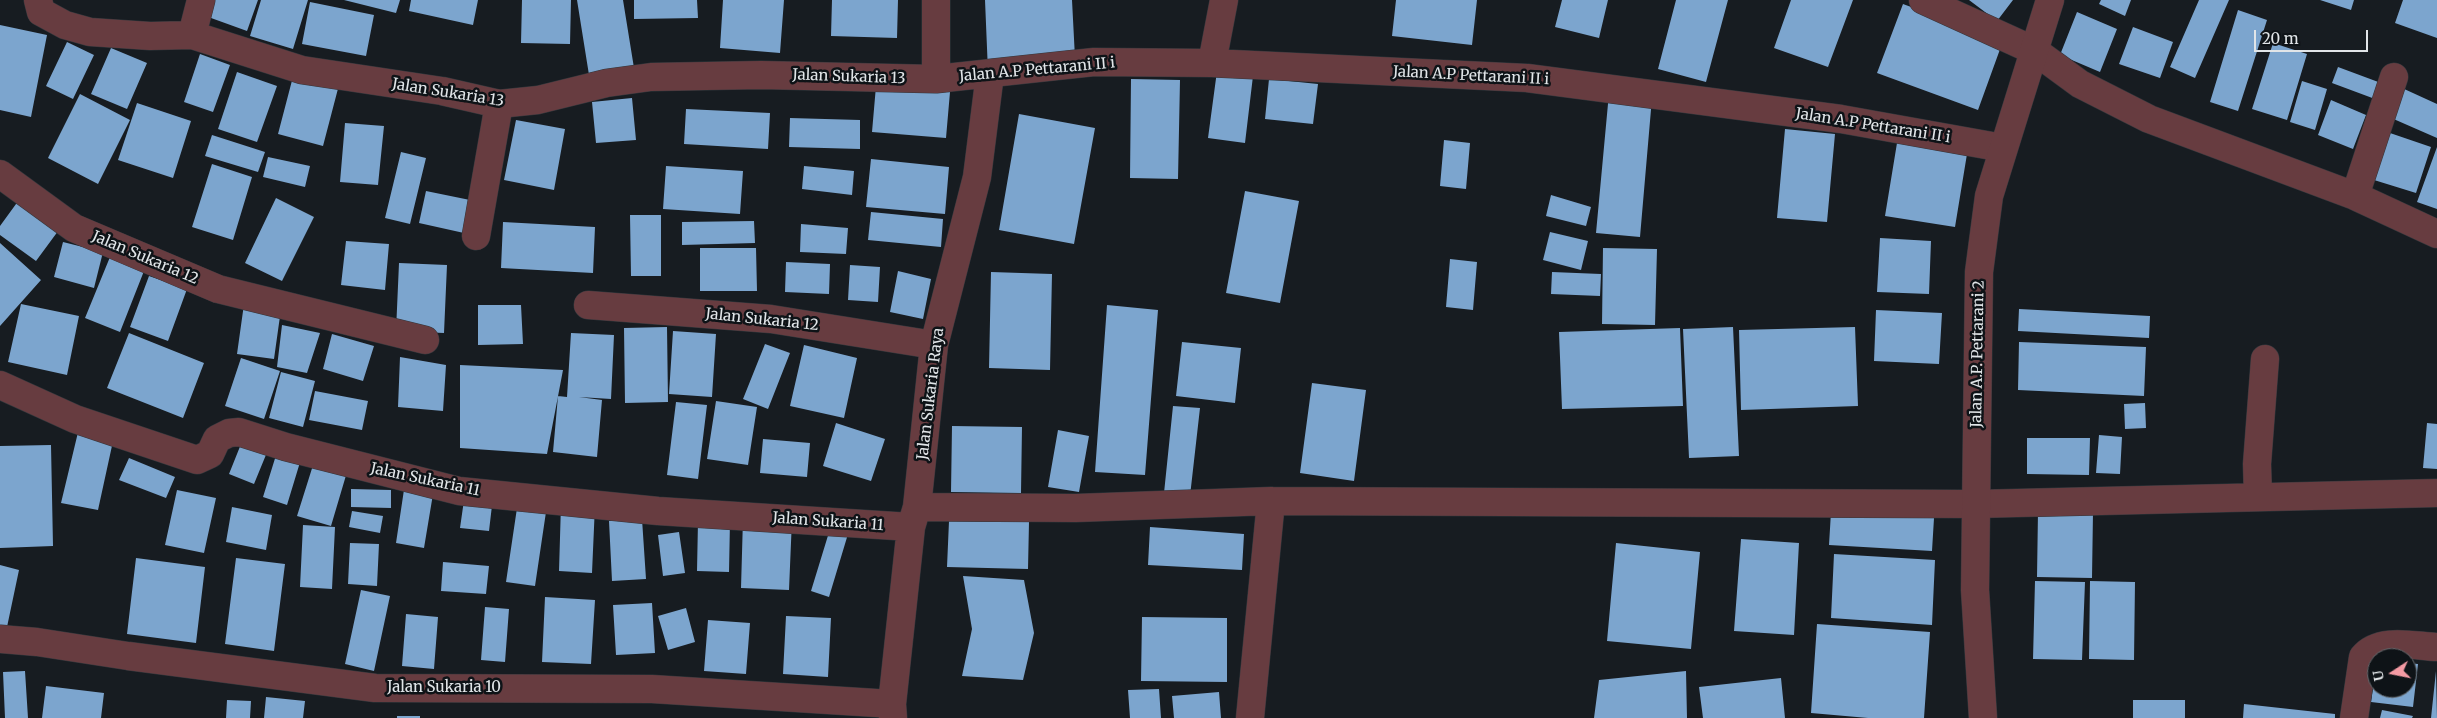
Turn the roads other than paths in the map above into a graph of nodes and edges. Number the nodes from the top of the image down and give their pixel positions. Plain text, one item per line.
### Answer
1 (38, 0) edge
2 (201, 0) edge
3 (936, 0) edge
4 (1224, 0) edge
5 (1923, 0) edge
6 (2050, 0) edge
7 (192, 35) junction
8 (2035, 51) junction
9 (1212, 63) junction
10 (990, 74) junction
11 (2394, 77) dead end
12 (936, 80) junction
13 (499, 104) junction
14 (2003, 148) junction
15 (0, 174) edge
16 (2355, 196) junction
17 (2437, 234) edge
18 (476, 236) dead end
19 (588, 305) dead end
20 (424, 340) dead end
21 (934, 344) junction
22 (2265, 359) dead end
23 (0, 385) edge
24 (2437, 493) edge
25 (2258, 497) junction
26 (1271, 501) junction
27 (1975, 504) junction
28 (914, 517) junction
29 (0, 639) edge
30 (2437, 647) edge
31 (892, 711) edge
32 (1250, 718) edge
33 (1983, 718) edge
34 (2354, 718) edge

1 - 7 street, Jalan Sukaria 13
2 - 7 street
3 - 12 street
4 - 9 street
5 - 8 street
6 - 8 street, Jalan A.P. Pettarani 2
7 - 13 street, Jalan Sukaria 13
8 - 14 street, Jalan A.P. Pettarani 2
8 - 16 street
9 - 10 street, Jalan A.P Pettarani II i
9 - 14 street, Jalan A.P Pettarani II i
10 - 12 street, Jalan A.P Pettarani II i
10 - 21 street, Jalan Sukaria Raya
11 - 16 street
12 - 13 street, Jalan Sukaria 13
13 - 18 street
14 - 27 street, Jalan A.P. Pettarani 2
15 - 20 street, Jalan Sukaria 12
16 - 17 street
19 - 21 street, Jalan Sukaria 12
21 - 28 street, Jalan Sukaria Raya
22 - 25 street
23 - 28 street, Jalan Sukaria 11
24 - 25 street, Jalan Sukaria 11
25 - 27 street, Jalan Sukaria 11
26 - 27 street, Jalan Sukaria 11
26 - 28 street, Jalan Sukaria 11
26 - 32 street
27 - 33 street, Jalan A.P. Pettarani 2
28 - 31 street, Jalan Sukaria Raya
29 - 31 street, Jalan Sukaria 10
30 - 34 street

